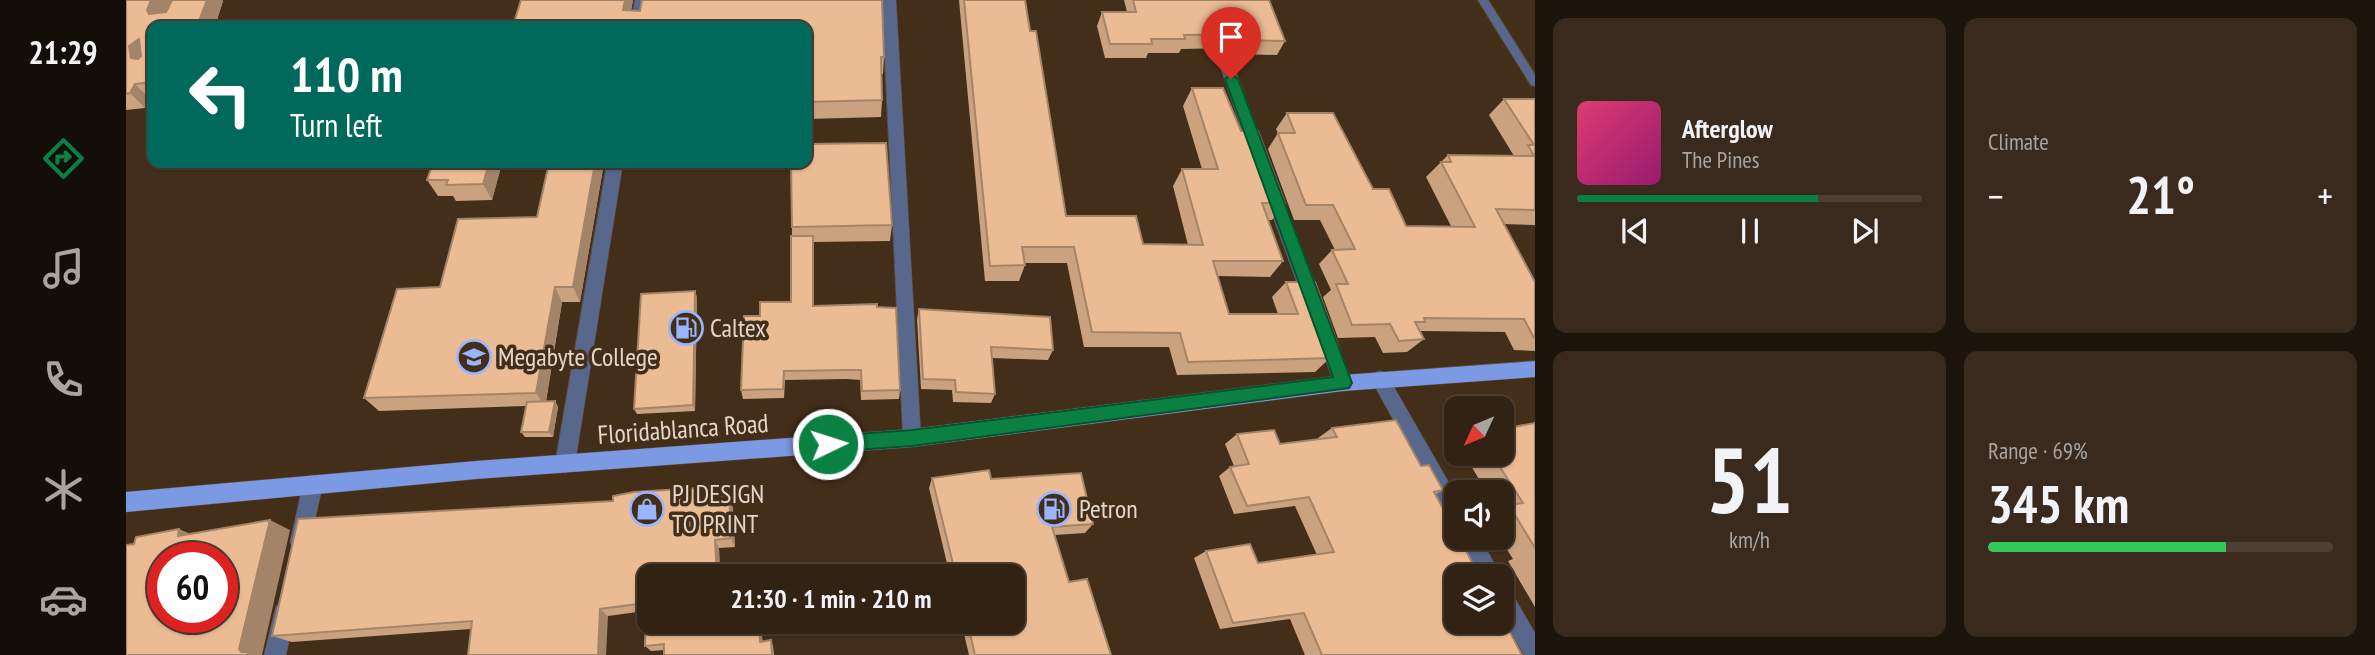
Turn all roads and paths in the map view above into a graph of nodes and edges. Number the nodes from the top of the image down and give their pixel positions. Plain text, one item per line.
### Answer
1 (642, 0) edge
2 (889, 0) edge
3 (1483, 0) edge
4 (638, 21) edge
5 (1223, 55) dead end
6 (1535, 83) edge
7 (614, 168) edge
8 (1535, 369) edge
9 (1380, 379) junction
10 (1343, 383) junction
11 (912, 438) junction
12 (565, 464) junction
13 (313, 484) junction
14 (1444, 493) edge
15 (126, 502) edge
16 (295, 563) edge
17 (290, 589) edge
18 (1514, 616) edge
19 (1535, 654) edge
20 (275, 655) edge

1 - 4 street
2 - 11 street
3 - 6 lane
5 - 10 street
7 - 12 street
8 - 9 main road, Floridablanca Road
9 - 10 main road, Floridablanca Road
9 - 14 street
10 - 11 main road, Floridablanca Road
11 - 12 main road, Floridablanca Road
12 - 13 main road, Floridablanca Road
13 - 15 main road, Floridablanca Road
13 - 16 street
17 - 20 street
18 - 19 street

